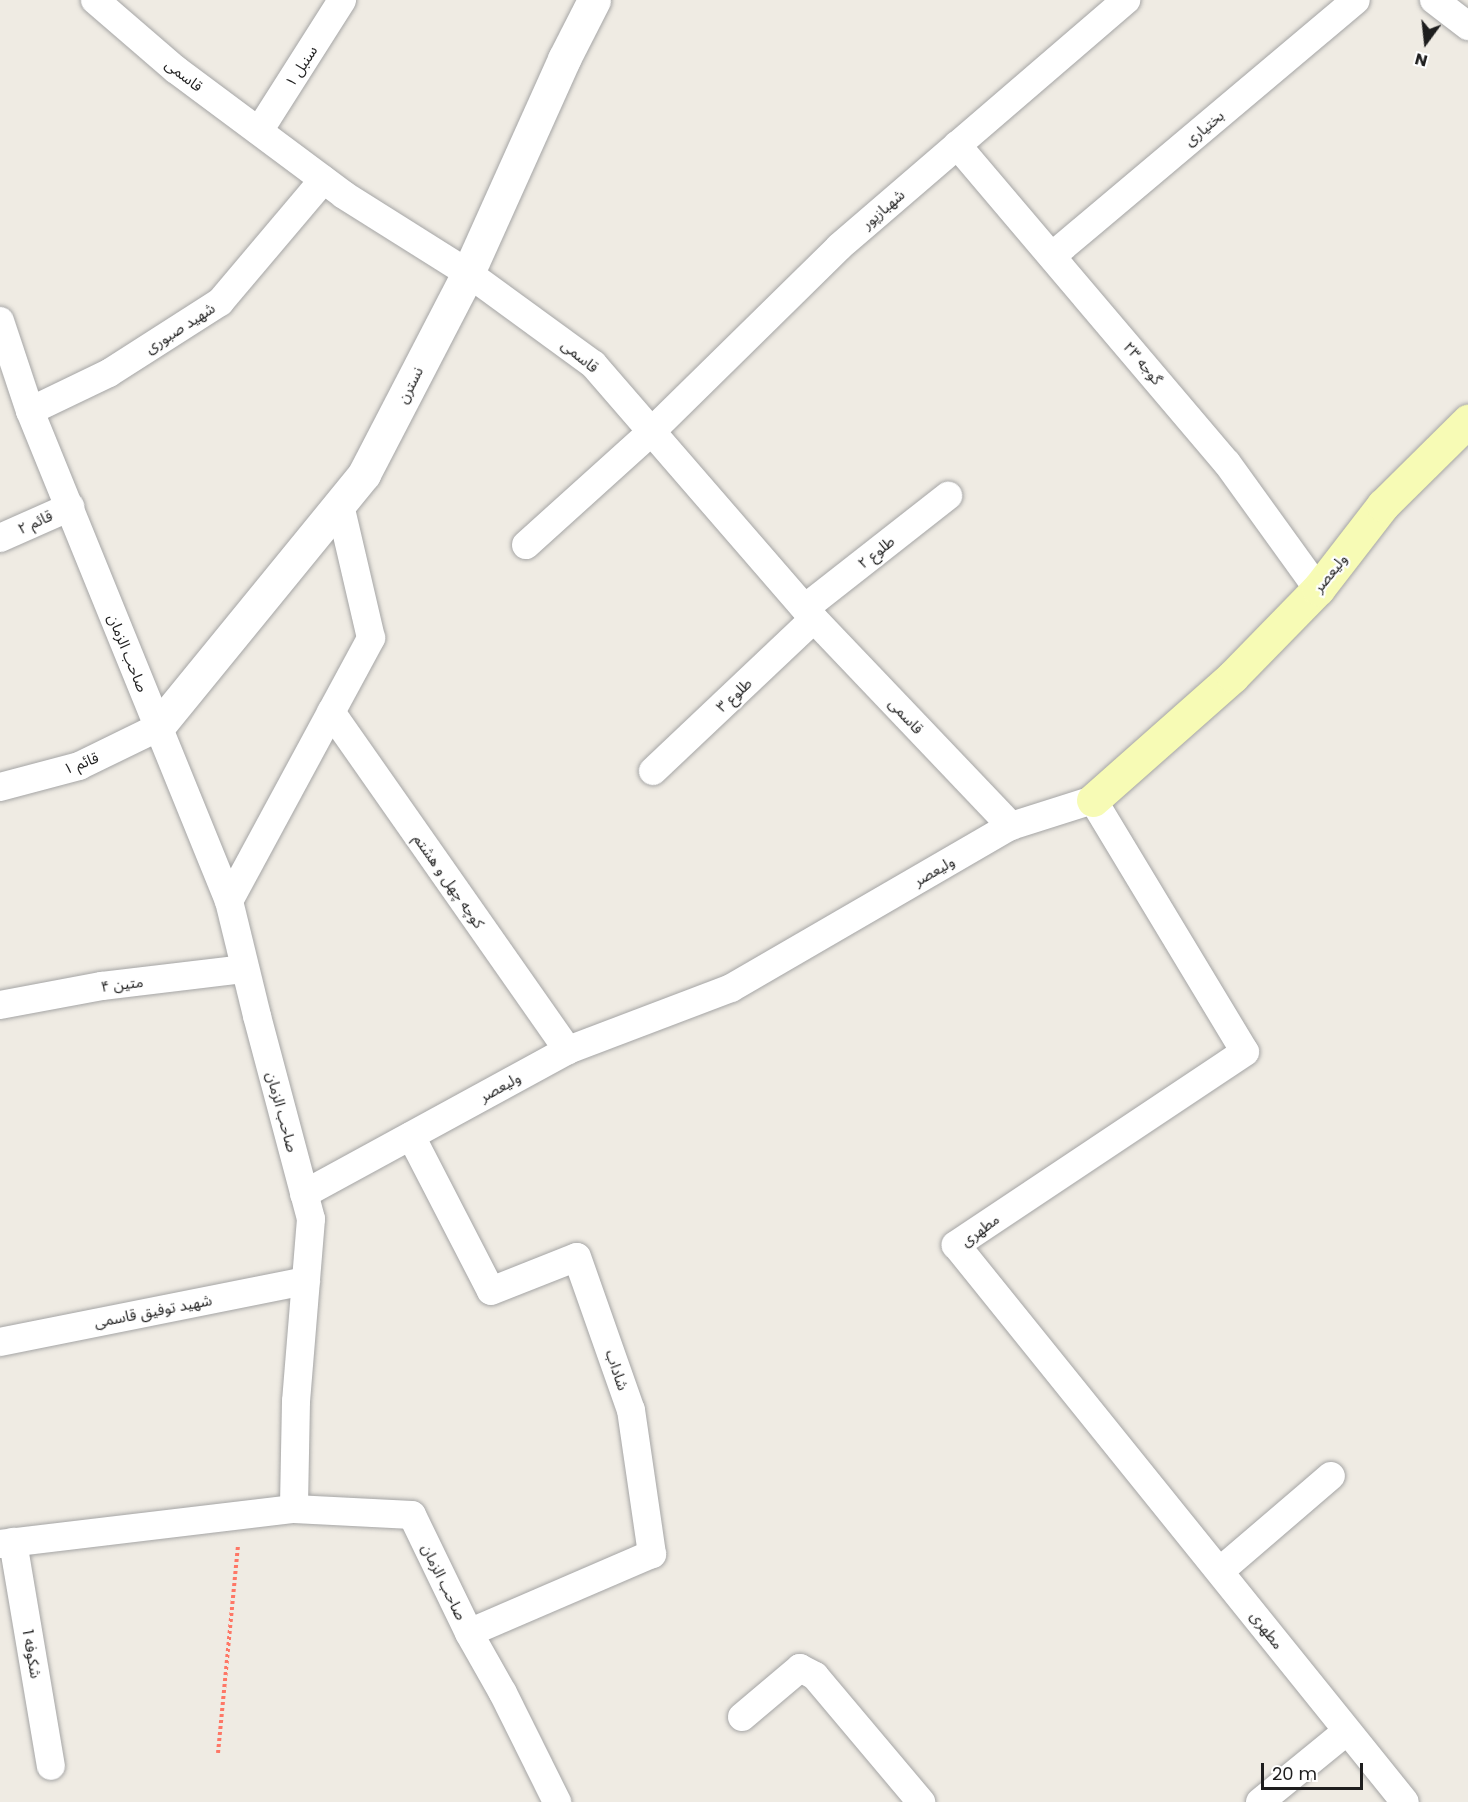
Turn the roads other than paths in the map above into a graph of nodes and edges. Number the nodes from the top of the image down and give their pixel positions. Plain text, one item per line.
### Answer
1 (95, 0) edge
2 (342, 0) edge
3 (594, 0) edge
4 (1126, 0) edge
5 (1356, 0) edge
6 (1434, 0) edge
7 (1468, 26) edge
8 (259, 132) junction
9 (957, 145) junction
10 (323, 180) junction
11 (1052, 256) junction
12 (468, 273) junction
13 (0, 321) edge
14 (5, 350) edge
15 (30, 411) junction
16 (1468, 421) edge
17 (652, 431) junction
18 (948, 496) dead end
19 (340, 505) junction
20 (70, 507) junction
21 (0, 538) edge
22 (526, 545) dead end
23 (1318, 590) junction
24 (810, 613) junction
25 (331, 712) junction
26 (157, 728) junction
27 (653, 771) dead end
28 (0, 787) edge
29 (1093, 801) junction
30 (1011, 826) junction
31 (230, 901) junction
32 (245, 969) junction
33 (0, 1005) edge
34 (568, 1050) junction
35 (411, 1136) junction
36 (304, 1194) junction
37 (306, 1281) junction
38 (0, 1342) edge
39 (1331, 1476) dead end
40 (294, 1509) junction
41 (7, 1543) edge
42 (1220, 1571) junction
43 (469, 1633) junction
44 (742, 1717) dead end
45 (1347, 1731) junction
46 (51, 1766) dead end
47 (557, 1802) edge
48 (921, 1802) edge
49 (1260, 1802) edge
50 (1405, 1802) edge

1 - 8 street, قاسمی
2 - 8 street, سنبل ۱
3 - 12 street, نسترن
4 - 9 street, شهبازپور
5 - 11 street, بختیاری
6 - 7 street
8 - 10 street, قاسمی
9 - 11 street, گوجه ۲۳
9 - 17 street, شهبازپور
10 - 12 street, قاسمی
10 - 15 street, شهید صبوری
11 - 23 street, گوجه ۲۳
12 - 17 street, قاسمی
12 - 19 street, نسترن
13 - 14 street, صاحب الزمان
14 - 15 street, صاحب الزمان
15 - 20 street, صاحب الزمان
16 - 23 main road, ولیعصر
17 - 22 street, شهبازپور
17 - 24 street, قاسمی
18 - 24 street, طلوع ۲
19 - 25 street
19 - 26 street, نسترن
20 - 21 street, قائم ۲
20 - 26 street, صاحب الزمان
23 - 29 main road, ولیعصر
24 - 27 street, طلوع ۳
24 - 30 street, قاسمی
25 - 31 street
25 - 34 street, کوچه چهل و هشتم
26 - 28 street, قائم ۱
26 - 31 street, صاحب الزمان
29 - 30 street, ولیعصر
29 - 42 street, مطهری
30 - 34 street, ولیعصر
31 - 32 street, صاحب الزمان
32 - 33 street, متین ۴
32 - 36 street, صاحب الزمان
34 - 35 street, ولیعصر
35 - 36 street, ولیعصر
35 - 43 street, شاداب
36 - 37 street, صاحب الزمان
37 - 38 street, شهید توفیق قاسمی
37 - 40 street, صاحب الزمان
39 - 42 street
40 - 41 street
40 - 43 street, صاحب الزمان
41 - 46 street, شکوفه 1
42 - 45 street, مطهری
43 - 47 street, صاحب الزمان
44 - 48 street
45 - 49 street
45 - 50 street, مطهری

